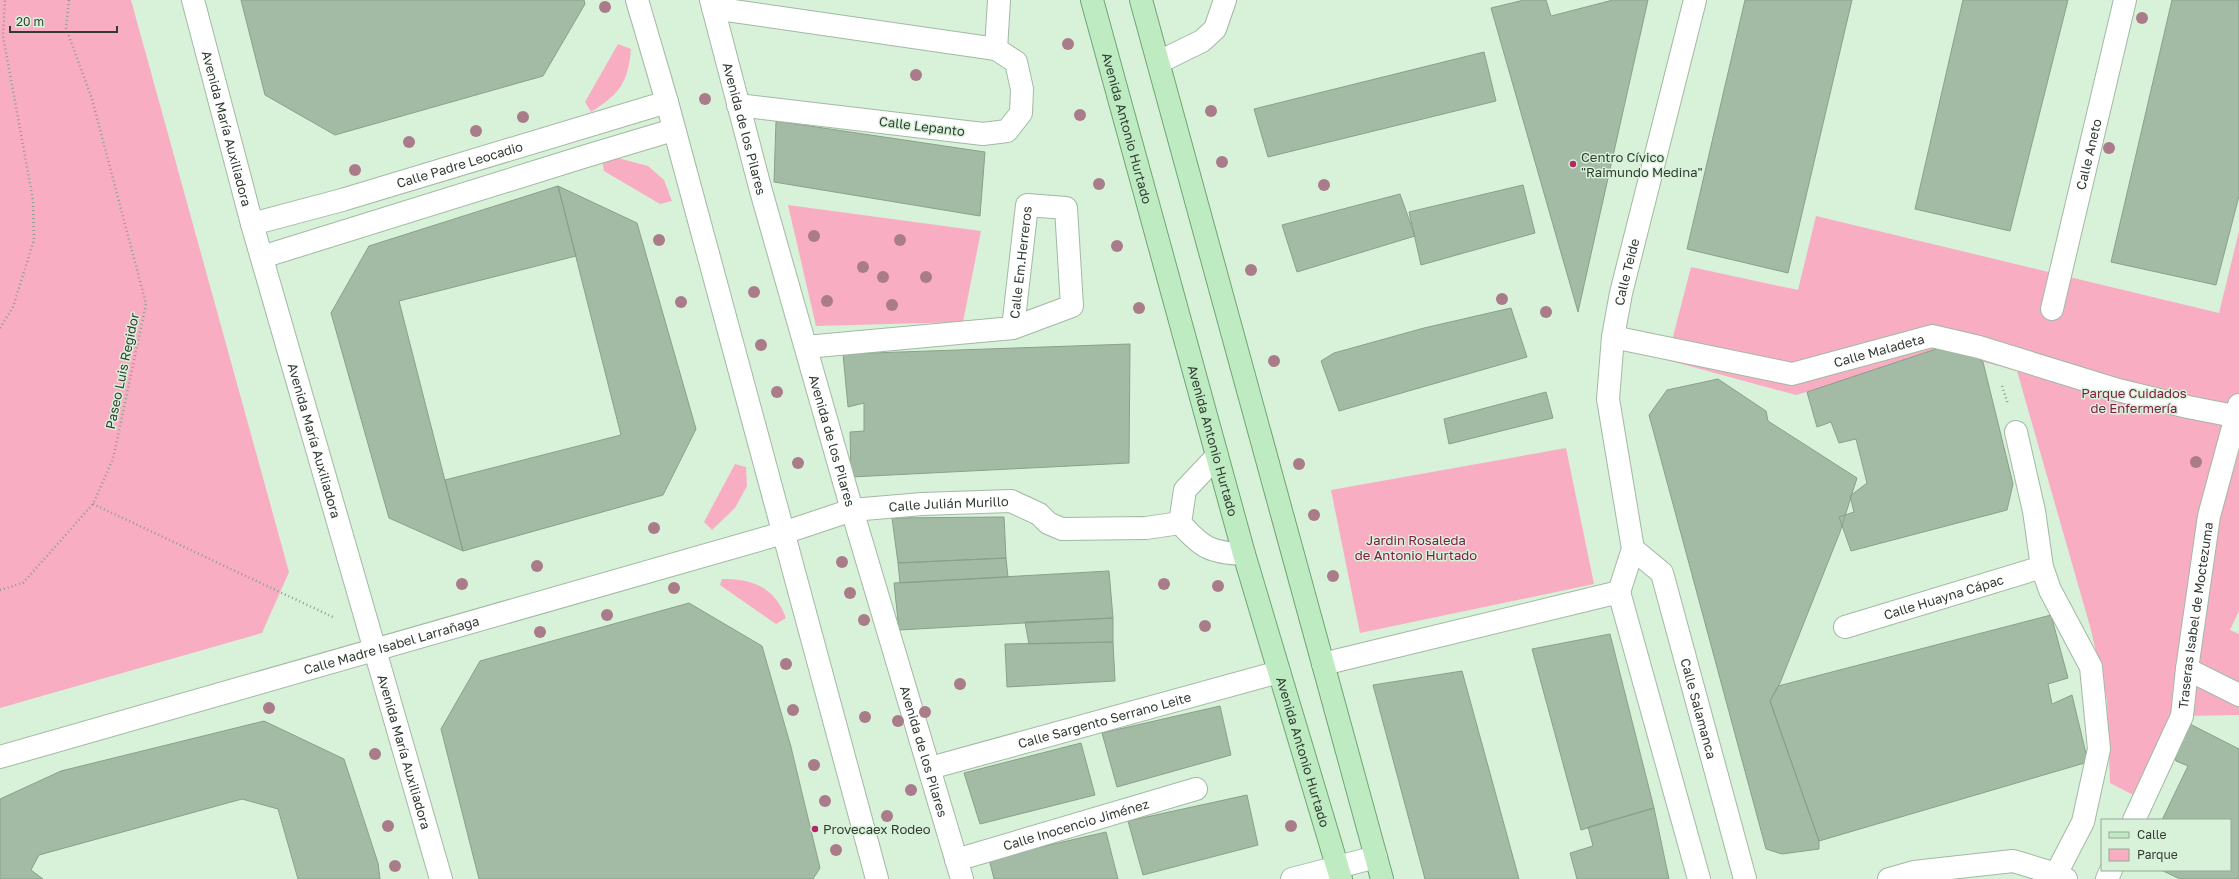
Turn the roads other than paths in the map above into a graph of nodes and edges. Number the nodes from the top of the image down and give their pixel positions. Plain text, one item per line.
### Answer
1 (193, 0) edge
2 (637, 0) edge
3 (999, 0) edge
4 (1092, 0) edge
5 (1141, 0) edge
6 (1225, 0) edge
7 (1695, 0) edge
8 (2125, 0) edge
9 (712, 4) edge
10 (996, 49) junction
11 (1159, 62) junction
12 (667, 102) junction
13 (738, 105) junction
14 (673, 130) junction
15 (252, 224) junction
16 (262, 257) junction
17 (2052, 309) dead end
18 (1013, 328) junction
19 (1613, 337) junction
20 (806, 347) junction
21 (2238, 412) edge
22 (2016, 432) dead end
23 (1217, 456) junction
24 (852, 510) junction
25 (1180, 523) junction
26 (783, 533) junction
27 (1633, 549) junction
28 (1244, 554) junction
29 (2042, 567) junction
30 (1619, 592) junction
31 (1845, 627) dead end
32 (373, 642) junction
33 (1323, 664) junction
34 (2187, 669) junction
35 (1278, 672) junction
36 (2239, 695) edge
37 (0, 757) edge
38 (930, 768) junction
39 (1196, 788) dead end
40 (2134, 819) edge
41 (1376, 857) junction
42 (959, 869) edge
43 (1339, 873) edge
44 (2061, 876) edge
45 (441, 879) edge
46 (877, 879) edge
47 (1292, 879) edge
48 (1382, 879) edge
49 (1699, 879) edge
50 (1745, 879) edge
51 (1889, 879) edge

1 - 15 street, Avenida María Auxiliadora
2 - 12 street
3 - 10 street
4 - 23 main road, Avenida Antonio Hurtado
5 - 11 main road
6 - 11 street
7 - 19 street, Calle Teide
8 - 17 street, Calle Aneto
9 - 10 street, Calle Lepanto
9 - 13 street, Avenida de los Pilares
10 - 13 street, Calle Lepanto
11 - 33 main road
12 - 14 street
12 - 15 street, Calle Padre Leocadio
13 - 20 street, Avenida de los Pilares
14 - 16 street
14 - 26 street
15 - 16 street, Avenida María Auxiliadora
16 - 32 street, Avenida María Auxiliadora
18 - 18 street, Calle Em.Herreros
18 - 20 street, Calle Em.Herreros
19 - 21 street, Calle Maladeta
19 - 27 street, Calle Teide
20 - 24 street, Avenida de los Pilares
21 - 34 street, Traseras Isabel de Moctezuma
22 - 29 street
23 - 25 street
23 - 28 main road, Avenida Antonio Hurtado
24 - 25 street, Calle Julián Murillo
24 - 26 street, Calle Julián Murillo
24 - 38 street, Avenida de los Pilares
25 - 28 street
26 - 32 street, Calle Madre Isabel Larrañaga
26 - 46 street
27 - 30 street
27 - 50 street, Calle Salamanca
28 - 35 main road, Avenida Antonio Hurtado
29 - 31 street, Calle Huayna Cápac
29 - 44 street
30 - 33 street
30 - 49 street
32 - 37 street, Calle Madre Isabel Larrañaga
32 - 45 street, Avenida María Auxiliadora
33 - 41 main road
34 - 36 street
34 - 40 street, Traseras Isabel de Moctezuma
35 - 38 street, Calle Sargento Serrano Leite
35 - 43 main road, Avenida Antonio Hurtado
38 - 42 street, Avenida de los Pilares
39 - 42 street, Calle Inocencio Jiménez
41 - 43 street
41 - 48 main road
43 - 47 street
44 - 51 street

